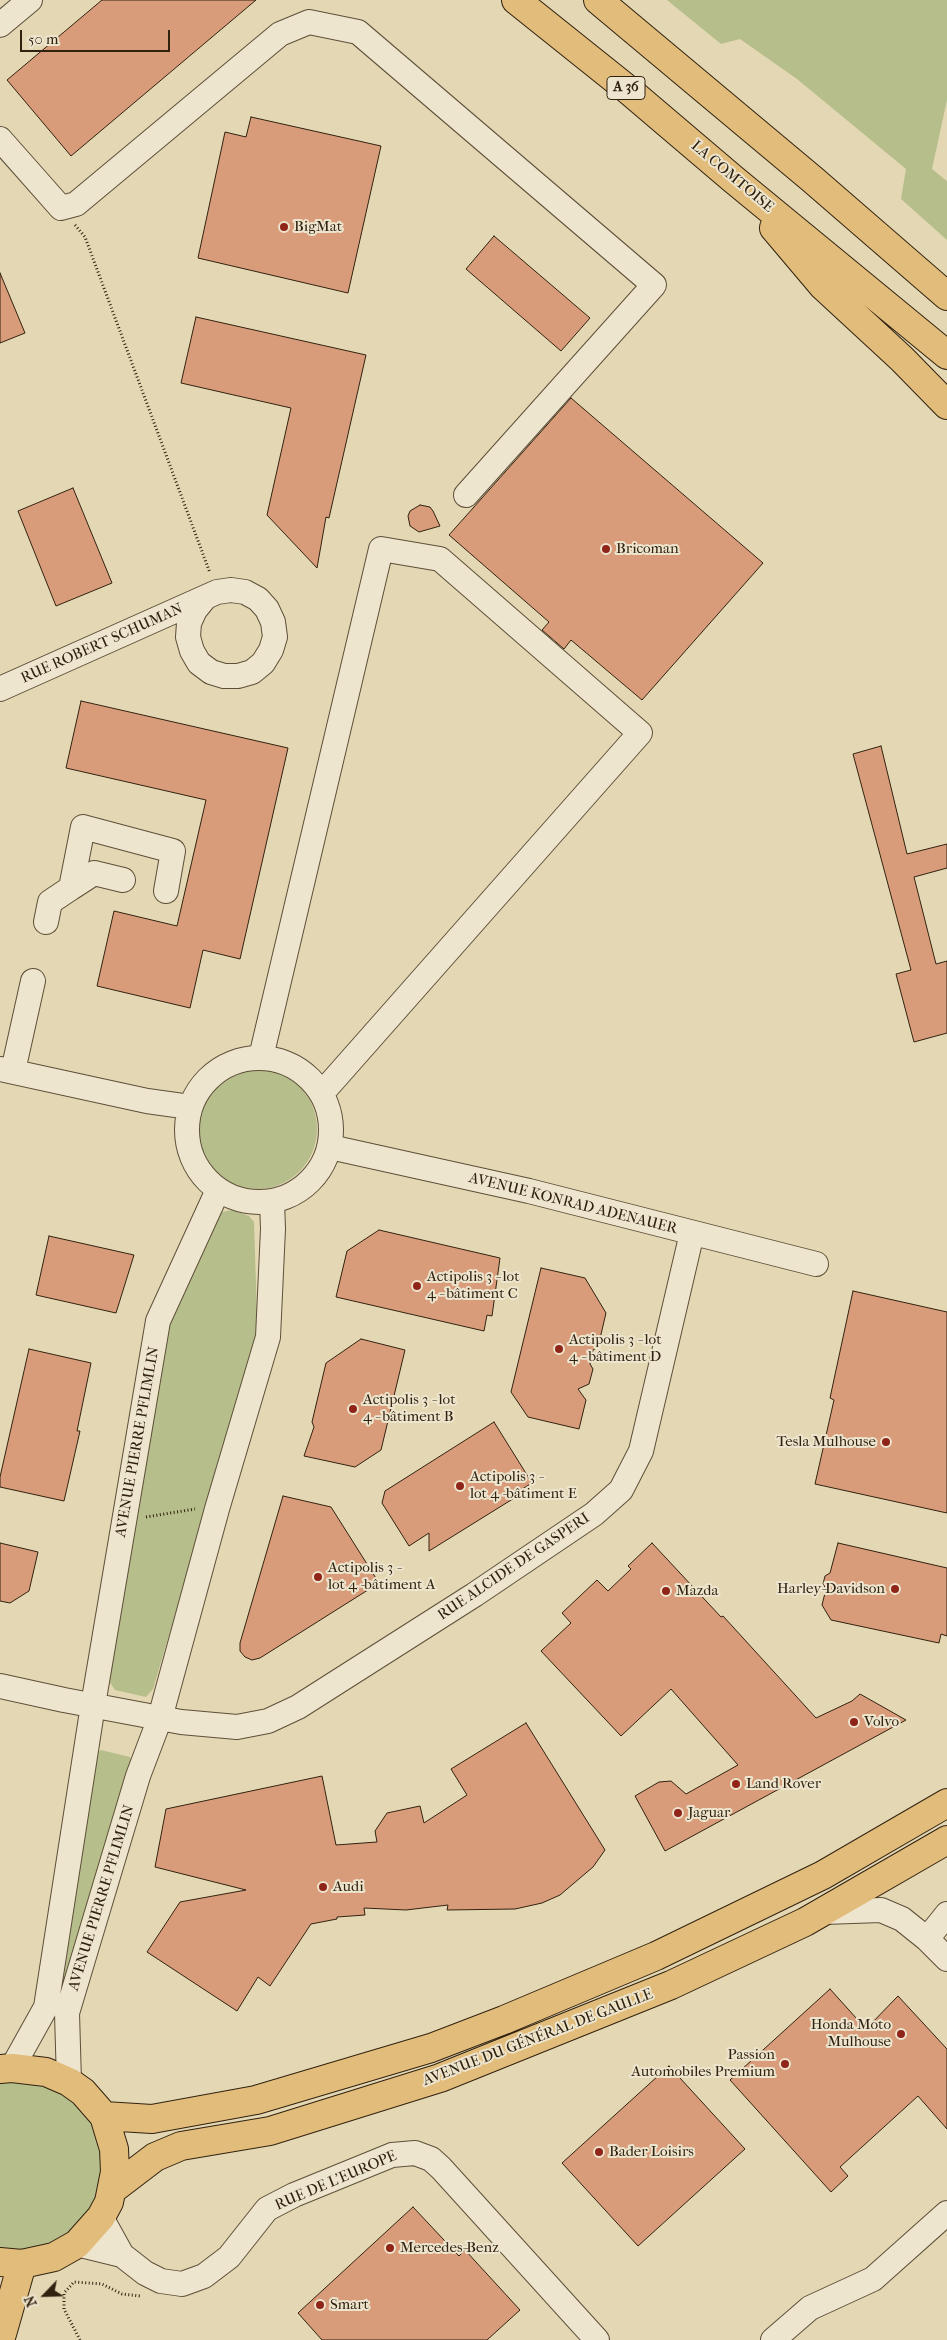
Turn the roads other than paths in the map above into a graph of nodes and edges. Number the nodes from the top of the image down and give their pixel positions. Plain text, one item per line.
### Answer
1 (30, 0) edge
2 (516, 0) edge
3 (598, 0) edge
4 (0, 26) edge
5 (0, 139) edge
6 (733, 179) junction
7 (947, 296) edge
8 (947, 355) edge
9 (947, 404) edge
10 (466, 495) dead end
11 (211, 596) junction
12 (141, 627) junction
13 (188, 637) junction
14 (0, 689) edge
15 (123, 880) dead end
16 (71, 888) junction
17 (166, 890) dead end
18 (46, 922) dead end
19 (33, 981) dead end
20 (261, 1057) junction
21 (7, 1070) edge
22 (322, 1093) junction
23 (190, 1107) junction
24 (330, 1147) junction
25 (218, 1190) junction
26 (272, 1202) junction
27 (692, 1233) junction
28 (816, 1264) dead end
29 (0, 1686) edge
30 (93, 1705) junction
31 (160, 1718) junction
32 (947, 1803) edge
33 (947, 1840) edge
34 (824, 1912) junction
35 (947, 1914) edge
36 (927, 1939) junction
37 (947, 1959) edge
38 (6, 2069) edge
39 (69, 2082) junction
40 (104, 2116) junction
41 (113, 2189) junction
42 (947, 2213) edge
43 (101, 2217) junction
44 (77, 2244) junction
45 (122, 2255) junction
46 (11, 2263) edge
47 (2, 2334) edge
48 (597, 2340) edge
49 (773, 2340) edge

1 - 4 street
2 - 6 main road, LA COMTOISE / A 36
3 - 7 main road
5 - 10 street
6 - 8 main road, LA COMTOISE / A 36
6 - 9 main road
11 - 12 street, RUE ROBERT SCHUMAN
11 - 13 street, RUE ROBERT SCHUMAN
11 - 13 street, RUE ROBERT SCHUMAN
12 - 13 street
12 - 14 street, RUE ROBERT SCHUMAN
15 - 16 street
16 - 17 street
16 - 18 street
19 - 21 street
20 - 22 street
20 - 22 street
20 - 23 street
21 - 23 street
22 - 24 street
23 - 25 street
24 - 26 street
24 - 27 street, AVENUE KONRAD ADENAUER
25 - 26 street
25 - 30 street, AVENUE PIERRE PFLIMLIN
26 - 31 street, AVENUE PIERRE PFLIMLIN
27 - 28 street, AVENUE KONRAD ADENAUER
27 - 31 street, RUE ALCIDE DE GASPERI
29 - 30 street
30 - 31 street
30 - 38 street, AVENUE PIERRE PFLIMLIN
31 - 39 street, AVENUE PIERRE PFLIMLIN
32 - 40 main road, AVENUE DU GÉNÉRAL DE GAULLE
33 - 34 main road, AVENUE DU GÉNÉRAL DE GAULLE
34 - 36 street
34 - 41 main road, AVENUE DU GÉNÉRAL DE GAULLE
35 - 36 street
36 - 37 street
38 - 39 main road
39 - 40 main road
40 - 41 main road
41 - 43 main road
42 - 49 street
43 - 44 main road
43 - 45 street, RUE DE L'EUROPE
44 - 45 street, RUE DE L'EUROPE
44 - 46 main road
45 - 48 street, RUE DE L'EUROPE
46 - 47 main road

